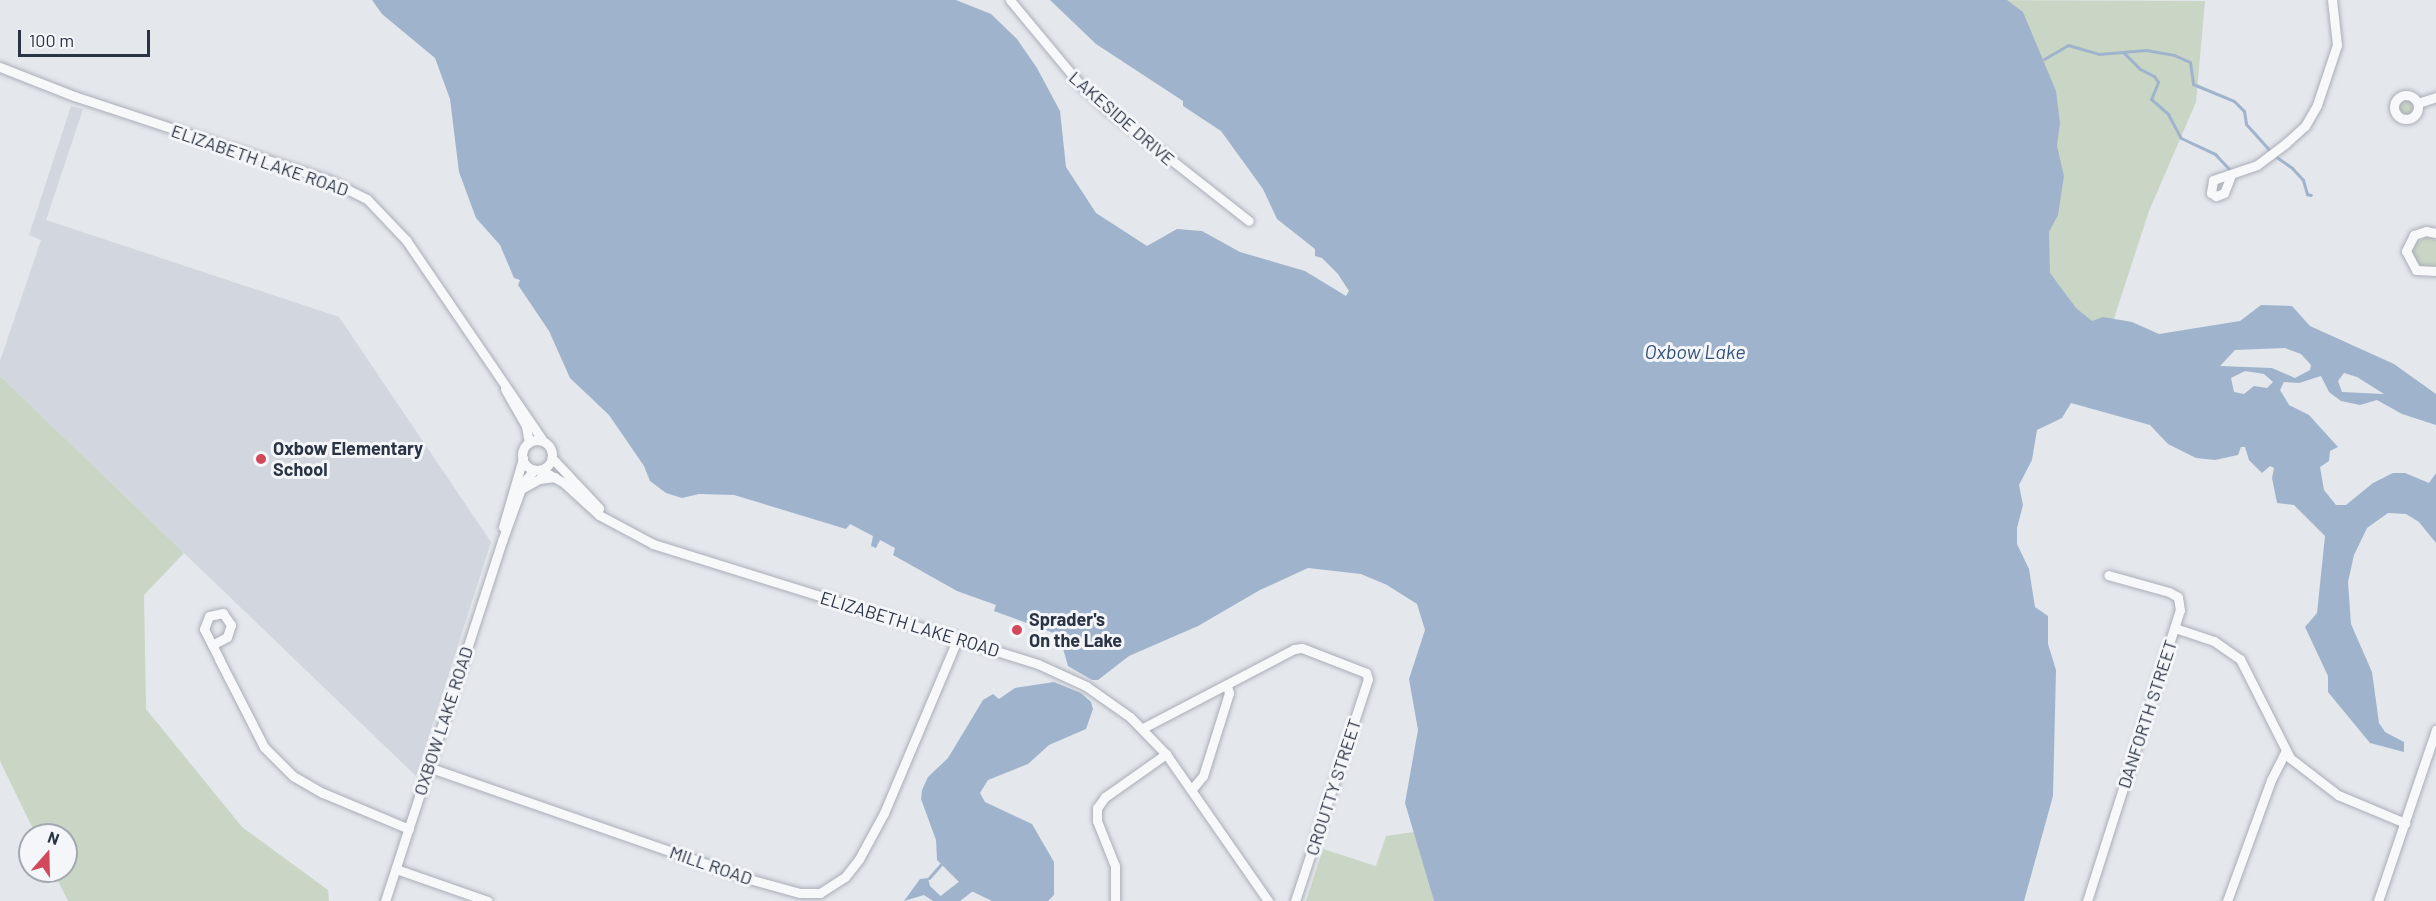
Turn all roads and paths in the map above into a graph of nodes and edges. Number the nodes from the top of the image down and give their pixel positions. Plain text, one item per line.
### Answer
1 (1010, 0) edge
2 (2332, 0) edge
3 (0, 67) edge
4 (0, 74) edge
5 (17, 75) junction
6 (2436, 97) edge
7 (2418, 103) dead end
8 (2231, 175) dead end
9 (1249, 221) dead end
10 (2436, 233) edge
11 (2436, 271) edge
12 (496, 371) junction
13 (543, 441) junction
14 (529, 443) junction
15 (523, 458) junction
16 (552, 458) junction
17 (537, 470) junction
18 (555, 477) junction
19 (521, 489) junction
20 (602, 515) junction
21 (502, 541) junction
22 (2108, 575) dead end
23 (2175, 628) junction
24 (958, 638) junction
25 (212, 645) dead end
26 (1227, 686) junction
27 (1143, 728) junction
28 (2436, 730) edge
29 (2285, 752) junction
30 (1166, 754) junction
31 (428, 767) junction
32 (1192, 789) junction
33 (2405, 823) junction
34 (409, 829) junction
35 (396, 869) junction
36 (385, 901) edge
37 (488, 901) edge
38 (1115, 901) edge
39 (1268, 901) edge
40 (1296, 901) edge
41 (2087, 901) edge
42 (2227, 901) edge
43 (2378, 901) edge

1 - 9 street, LAKESIDE DRIVE
2 - 8 street
3 - 5 street, ELIZABETH LAKE ROAD
4 - 5 street, ELIZABETH LAKE ROAD
5 - 12 street, ELIZABETH LAKE ROAD
6 - 7 street
10 - 11 street
12 - 13 street, ELIZABETH LAKE ROAD
12 - 14 street, ELIZABETH LAKE ROAD
13 - 14 street
13 - 16 street
14 - 15 street
15 - 17 street
15 - 21 street, OXBOW LAKE ROAD
16 - 17 street
16 - 20 street, ELIZABETH LAKE ROAD
17 - 18 street, ELIZABETH LAKE ROAD
17 - 19 street, OXBOW LAKE ROAD
18 - 19 street
18 - 20 street, ELIZABETH LAKE ROAD
19 - 21 street, OXBOW LAKE ROAD
20 - 24 street, ELIZABETH LAKE ROAD
21 - 31 street, OXBOW LAKE ROAD
22 - 23 street, DANFORTH STREET
23 - 29 street
23 - 41 street, DANFORTH STREET
24 - 27 street, ELIZABETH LAKE ROAD
24 - 31 street, MILL ROAD
25 - 34 street
26 - 27 street
26 - 32 street
26 - 40 street, CROUTTY STREET
27 - 30 street, ELIZABETH LAKE ROAD
28 - 33 street
29 - 33 street
29 - 42 street
30 - 32 street, ELIZABETH LAKE ROAD
30 - 38 street
31 - 34 street, OXBOW LAKE ROAD
32 - 39 street, ELIZABETH LAKE ROAD
33 - 43 street
34 - 35 street, OXBOW LAKE ROAD
35 - 36 street, OXBOW LAKE ROAD
35 - 37 street

